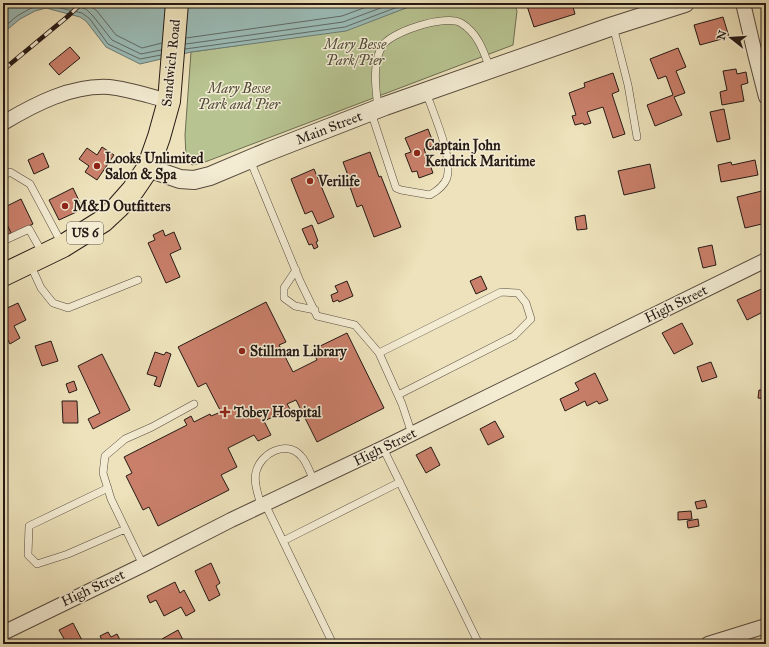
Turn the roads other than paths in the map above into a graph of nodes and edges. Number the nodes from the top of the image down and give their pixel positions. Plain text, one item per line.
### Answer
1 (177, 3) edge
2 (685, 3) edge
3 (744, 3) edge
4 (613, 26) junction
5 (490, 69) junction
6 (426, 92) junction
7 (766, 97) edge
8 (169, 101) junction
9 (375, 110) junction
10 (3, 123) edge
11 (638, 137) dead end
12 (250, 160) junction
13 (148, 168) junction
14 (3, 176) edge
15 (3, 241) edge
16 (45, 254) junction
17 (766, 260) edge
18 (296, 270) junction
19 (3, 275) edge
20 (138, 280) dead end
21 (314, 310) junction
22 (379, 353) junction
23 (398, 395) junction
24 (194, 404) dead end
25 (412, 434) junction
26 (383, 448) junction
27 (314, 481) junction
28 (400, 482) junction
29 (108, 488) junction
30 (263, 505) junction
31 (125, 529) junction
32 (283, 541) junction
33 (143, 565) junction
34 (766, 626) edge
35 (3, 633) edge
36 (333, 644) edge
37 (479, 644) edge
38 (708, 644) edge

1 - 8 main road, Sandwich Road / US 6
2 - 4 street, Main Street
3 - 7 street
4 - 5 street, Main Street
4 - 11 lane
5 - 6 street, Main Street
5 - 9 lane
6 - 9 street, Main Street
6 - 9 lane
8 - 10 street
8 - 13 main road, Sandwich Road / US 6
9 - 12 street, Main Street
12 - 13 street, Main Street
12 - 18 lane
13 - 16 main road, US 6
14 - 16 lane
15 - 16 lane
16 - 19 main road, US 6
16 - 20 lane
17 - 25 street, High Street
18 - 21 lane
18 - 21 lane
21 - 22 lane
22 - 23 lane
22 - 23 lane
23 - 25 lane
24 - 29 lane
25 - 26 street, High Street
26 - 27 street, High Street
26 - 28 lane
27 - 30 street, High Street
27 - 30 lane
28 - 32 lane
28 - 37 lane
29 - 31 lane
29 - 31 lane
30 - 32 lane
30 - 33 street, High Street
31 - 33 lane
32 - 36 lane
33 - 35 street, High Street
34 - 38 street

